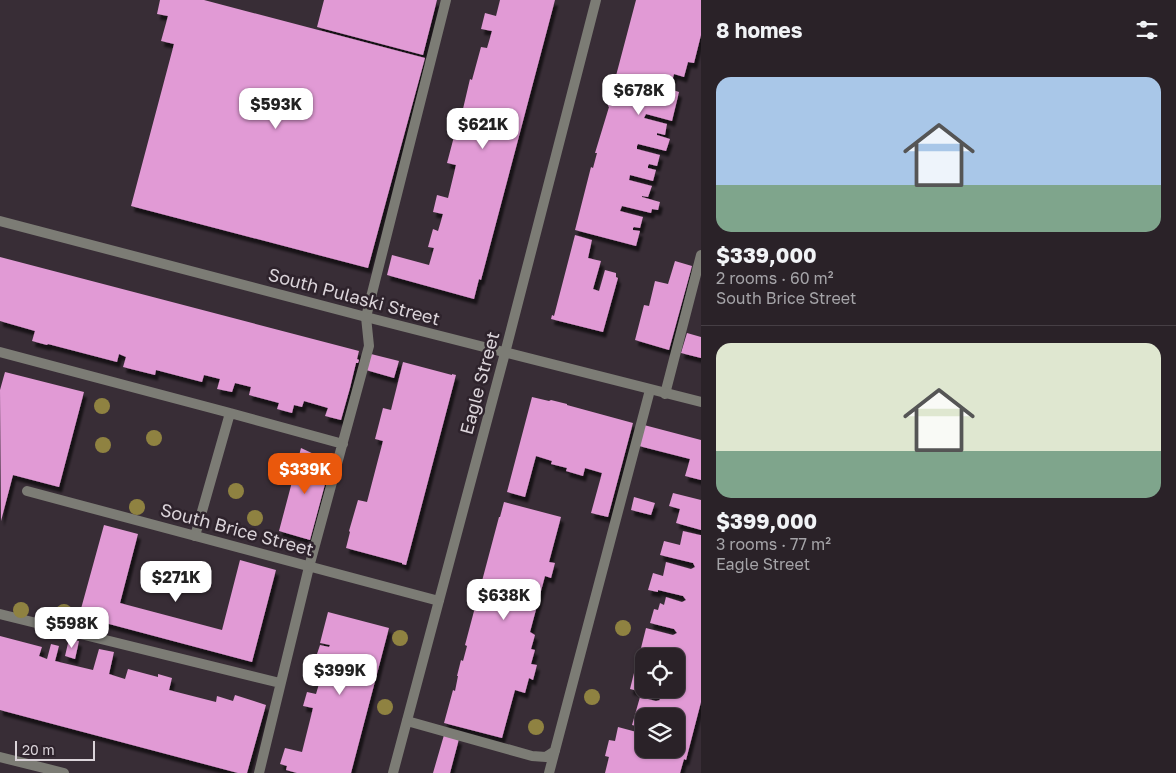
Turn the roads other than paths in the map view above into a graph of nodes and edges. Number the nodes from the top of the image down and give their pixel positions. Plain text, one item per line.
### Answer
1 (446, 0) edge
2 (596, 0) edge
3 (0, 221) edge
4 (701, 255) edge
5 (366, 317) junction
6 (0, 352) edge
7 (505, 353) junction
8 (650, 390) junction
9 (665, 394) junction
10 (701, 402) edge
11 (230, 413) junction
12 (343, 444) junction
13 (27, 491) dead end
14 (195, 536) junction
15 (309, 566) junction
16 (439, 601) junction
17 (0, 614) edge
18 (280, 683) junction
19 (407, 722) junction
20 (555, 751) junction
21 (0, 757) edge
22 (64, 773) edge
23 (258, 773) edge
24 (393, 773) edge
25 (549, 773) edge

1 - 5 street
2 - 7 street, Eagle Street
3 - 5 street, South Pulaski Street
4 - 9 street
5 - 7 street, South Pulaski Street
5 - 12 street
6 - 11 street
7 - 8 street, South Pulaski Street
7 - 16 street, Eagle Street
8 - 9 street, South Pulaski Street
8 - 20 street
9 - 10 street, South Pulaski Street
11 - 12 street
11 - 14 street
12 - 15 street
13 - 14 street, South Brice Street
14 - 15 street, South Brice Street
15 - 16 street, South Brice Street
15 - 18 street
16 - 19 street, Eagle Street
17 - 18 street
18 - 23 street
19 - 20 street
19 - 24 street, Eagle Street
20 - 25 street
21 - 22 street

